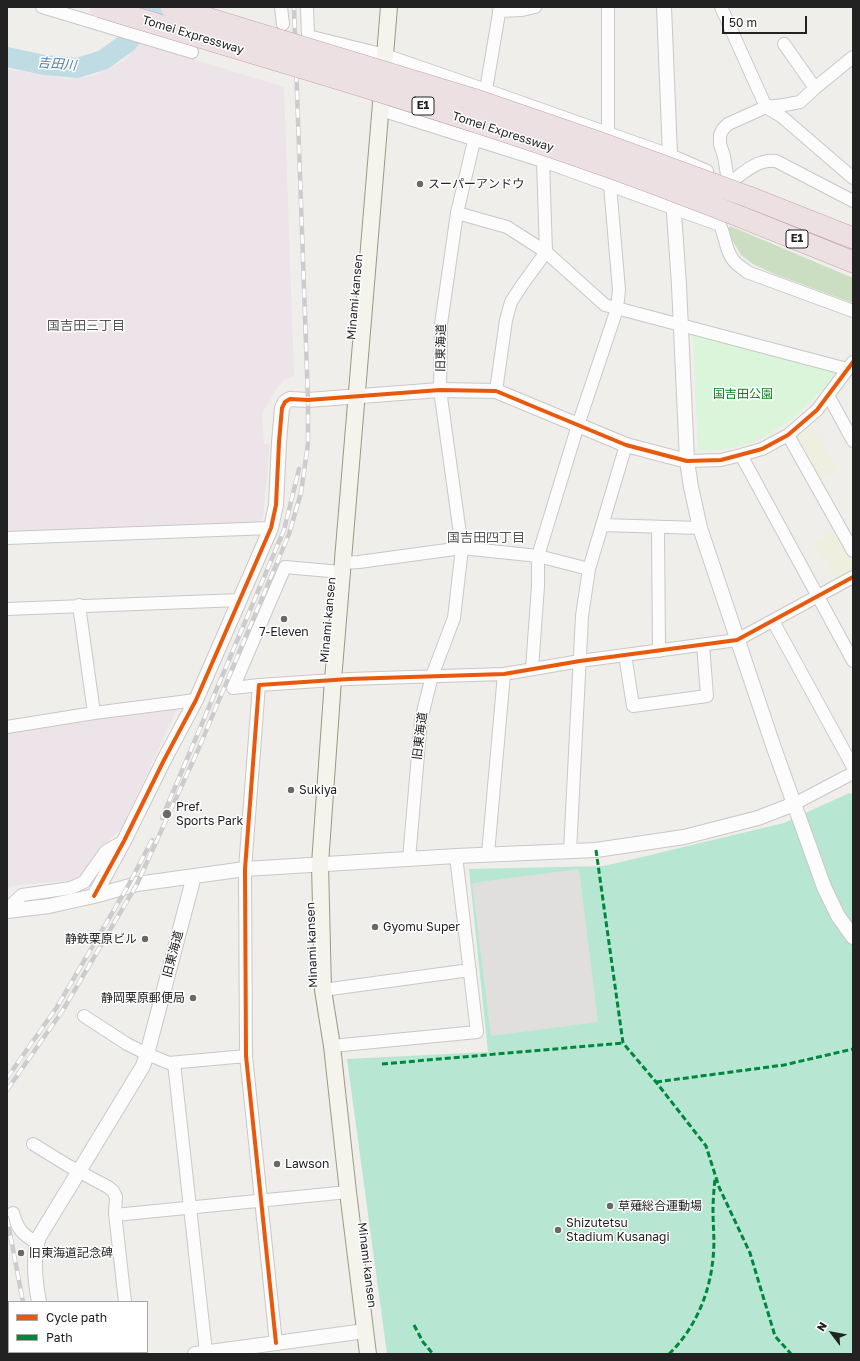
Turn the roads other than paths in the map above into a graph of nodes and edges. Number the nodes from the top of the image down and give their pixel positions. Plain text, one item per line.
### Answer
1 (42, 7) edge
2 (100, 7) edge
3 (171, 7) edge
4 (281, 7) edge
5 (307, 7) edge
6 (389, 7) edge
7 (535, 7) edge
8 (608, 7) edge
9 (664, 7) edge
10 (721, 7) edge
11 (500, 9) edge
12 (283, 24) dead end
13 (784, 44) dead end
14 (192, 52) dead end
15 (385, 55) junction
16 (853, 57) edge
17 (815, 88) junction
18 (486, 90) junction
19 (766, 107) junction
20 (381, 110) junction
21 (608, 133) junction
22 (474, 140) junction
23 (670, 155) junction
24 (543, 161) junction
25 (853, 178) edge
26 (730, 181) junction
27 (610, 185) junction
28 (853, 201) edge
29 (673, 208) junction
30 (457, 213) junction
31 (853, 229) edge
32 (725, 235) junction
33 (853, 238) edge
34 (546, 252) junction
35 (853, 262) edge
36 (618, 309) junction
37 (853, 311) edge
38 (681, 324) junction
39 (850, 365) edge
40 (440, 390) junction
41 (496, 391) junction
42 (356, 396) junction
43 (828, 396) junction
44 (578, 425) junction
45 (788, 435) junction
46 (853, 442) edge
47 (626, 444) junction
48 (741, 455) junction
49 (687, 461) junction
50 (602, 526) junction
51 (658, 527) junction
52 (271, 528) junction
53 (700, 528) junction
54 (7, 538) edge
55 (462, 548) junction
56 (853, 551) edge
57 (538, 556) junction
58 (342, 567) junction
59 (589, 569) junction
60 (853, 577) edge
61 (818, 596) junction
62 (240, 600) junction
63 (79, 606) junction
64 (7, 609) edge
65 (773, 621) junction
66 (737, 640) junction
67 (703, 645) junction
68 (659, 651) junction
69 (625, 655) junction
70 (580, 661) junction
71 (853, 661) edge
72 (532, 669) junction
73 (504, 674) junction
74 (432, 676) junction
75 (333, 680) junction
76 (259, 685) junction
77 (196, 700) junction
78 (94, 713) junction
79 (7, 727) edge
80 (852, 772) edge
81 (794, 804) junction
82 (124, 841) junction
83 (570, 851) junction
84 (488, 854) junction
85 (456, 856) junction
86 (409, 859) junction
87 (320, 864) junction
88 (245, 870) junction
89 (194, 876) junction
90 (94, 896) junction
91 (7, 910) edge
92 (853, 937) edge
93 (470, 970) junction
94 (323, 990) junction
95 (84, 1016) dead end
96 (332, 1046) junction
97 (147, 1054) junction
98 (246, 1056) junction
99 (174, 1063) junction
100 (33, 1144) dead end
101 (78, 1171) junction
102 (348, 1192) junction
103 (260, 1201) junction
104 (190, 1207) junction
105 (14, 1213) dead end
106 (115, 1215) junction
107 (37, 1243) junction
108 (39, 1301) edge
109 (125, 1301) edge
110 (365, 1331) junction
111 (276, 1343) junction
112 (200, 1353) edge
113 (368, 1354) edge

1 - 14 street
2 - 35 highway, Tomei Expressway / E1, bridge
3 - 33 highway, Tomei Expressway / E1, bridge
4 - 12 street
5 - 15 street
6 - 15 main road, Minami kansen
7 - 11 street
8 - 21 street
9 - 23 street
10 - 19 street
11 - 18 street, 旧東海道
13 - 17 street
15 - 18 street
15 - 20 main road, Minami kansen
16 - 17 street
17 - 19 street
18 - 21 street
18 - 22 street, 旧東海道
19 - 25 street
19 - 26 street
20 - 22 street
20 - 42 main road, Minami kansen
21 - 23 street
22 - 24 street
22 - 30 street, 旧東海道
23 - 26 street
23 - 29 street
24 - 27 street
24 - 34 street
26 - 28 street
26 - 31 street
26 - 32 street
27 - 29 street
27 - 36 street
29 - 32 street
29 - 38 street
30 - 34 street
30 - 40 street, 旧東海道
32 - 37 street
34 - 36 street
34 - 41 street
36 - 38 street
36 - 44 street
38 - 39 street
38 - 49 street
39 - 43 street
40 - 41 street
40 - 42 street
40 - 55 street, 旧東海道
41 - 44 street
42 - 52 street
42 - 58 main road, Minami kansen
43 - 45 street
43 - 46 street
44 - 47 street
44 - 57 street
45 - 48 street
45 - 56 street
47 - 49 street
47 - 50 street
48 - 49 street
48 - 61 street
49 - 53 street
50 - 51 street
50 - 59 street
51 - 53 street
51 - 68 street
52 - 54 street
52 - 62 street
53 - 66 street
55 - 57 street
55 - 58 street
55 - 74 street, 旧東海道
57 - 59 street
57 - 72 street
58 - 75 main road, Minami kansen
58 - 76 street
59 - 70 street
60 - 61 street
61 - 65 street
61 - 71 street
62 - 63 street
62 - 77 street
63 - 64 street
63 - 78 street
65 - 66 street
65 - 80 street
66 - 67 street
66 - 81 street
67 - 68 street
67 - 69 street
68 - 69 street
69 - 70 street
70 - 72 street
70 - 83 street
72 - 73 street
73 - 74 street
73 - 84 street
74 - 75 street
74 - 86 street, 旧東海道
75 - 76 street
75 - 87 main road, Minami kansen
76 - 88 street
77 - 78 street
77 - 82 street
78 - 79 street
80 - 81 street
81 - 83 street
81 - 92 street
82 - 90 street
82 - 91 street
83 - 84 street
84 - 85 street
85 - 86 street
85 - 93 street
86 - 87 street
87 - 88 street
87 - 94 main road, Minami kansen
88 - 89 street
88 - 98 street
89 - 90 street
89 - 97 street, 旧東海道
90 - 91 street
93 - 94 street
93 - 96 street
94 - 96 main road, Minami kansen
95 - 97 street
96 - 102 main road, Minami kansen
97 - 99 street
97 - 101 street, 旧東海道
98 - 99 street
98 - 103 street
99 - 104 street
100 - 101 street
101 - 106 street
101 - 107 street, 旧東海道
102 - 103 street
102 - 110 main road, Minami kansen
103 - 104 street
103 - 111 street
104 - 106 street
104 - 112 street
105 - 107 street
106 - 109 street
107 - 108 street
110 - 111 street
110 - 113 main road, Minami kansen
111 - 112 street

